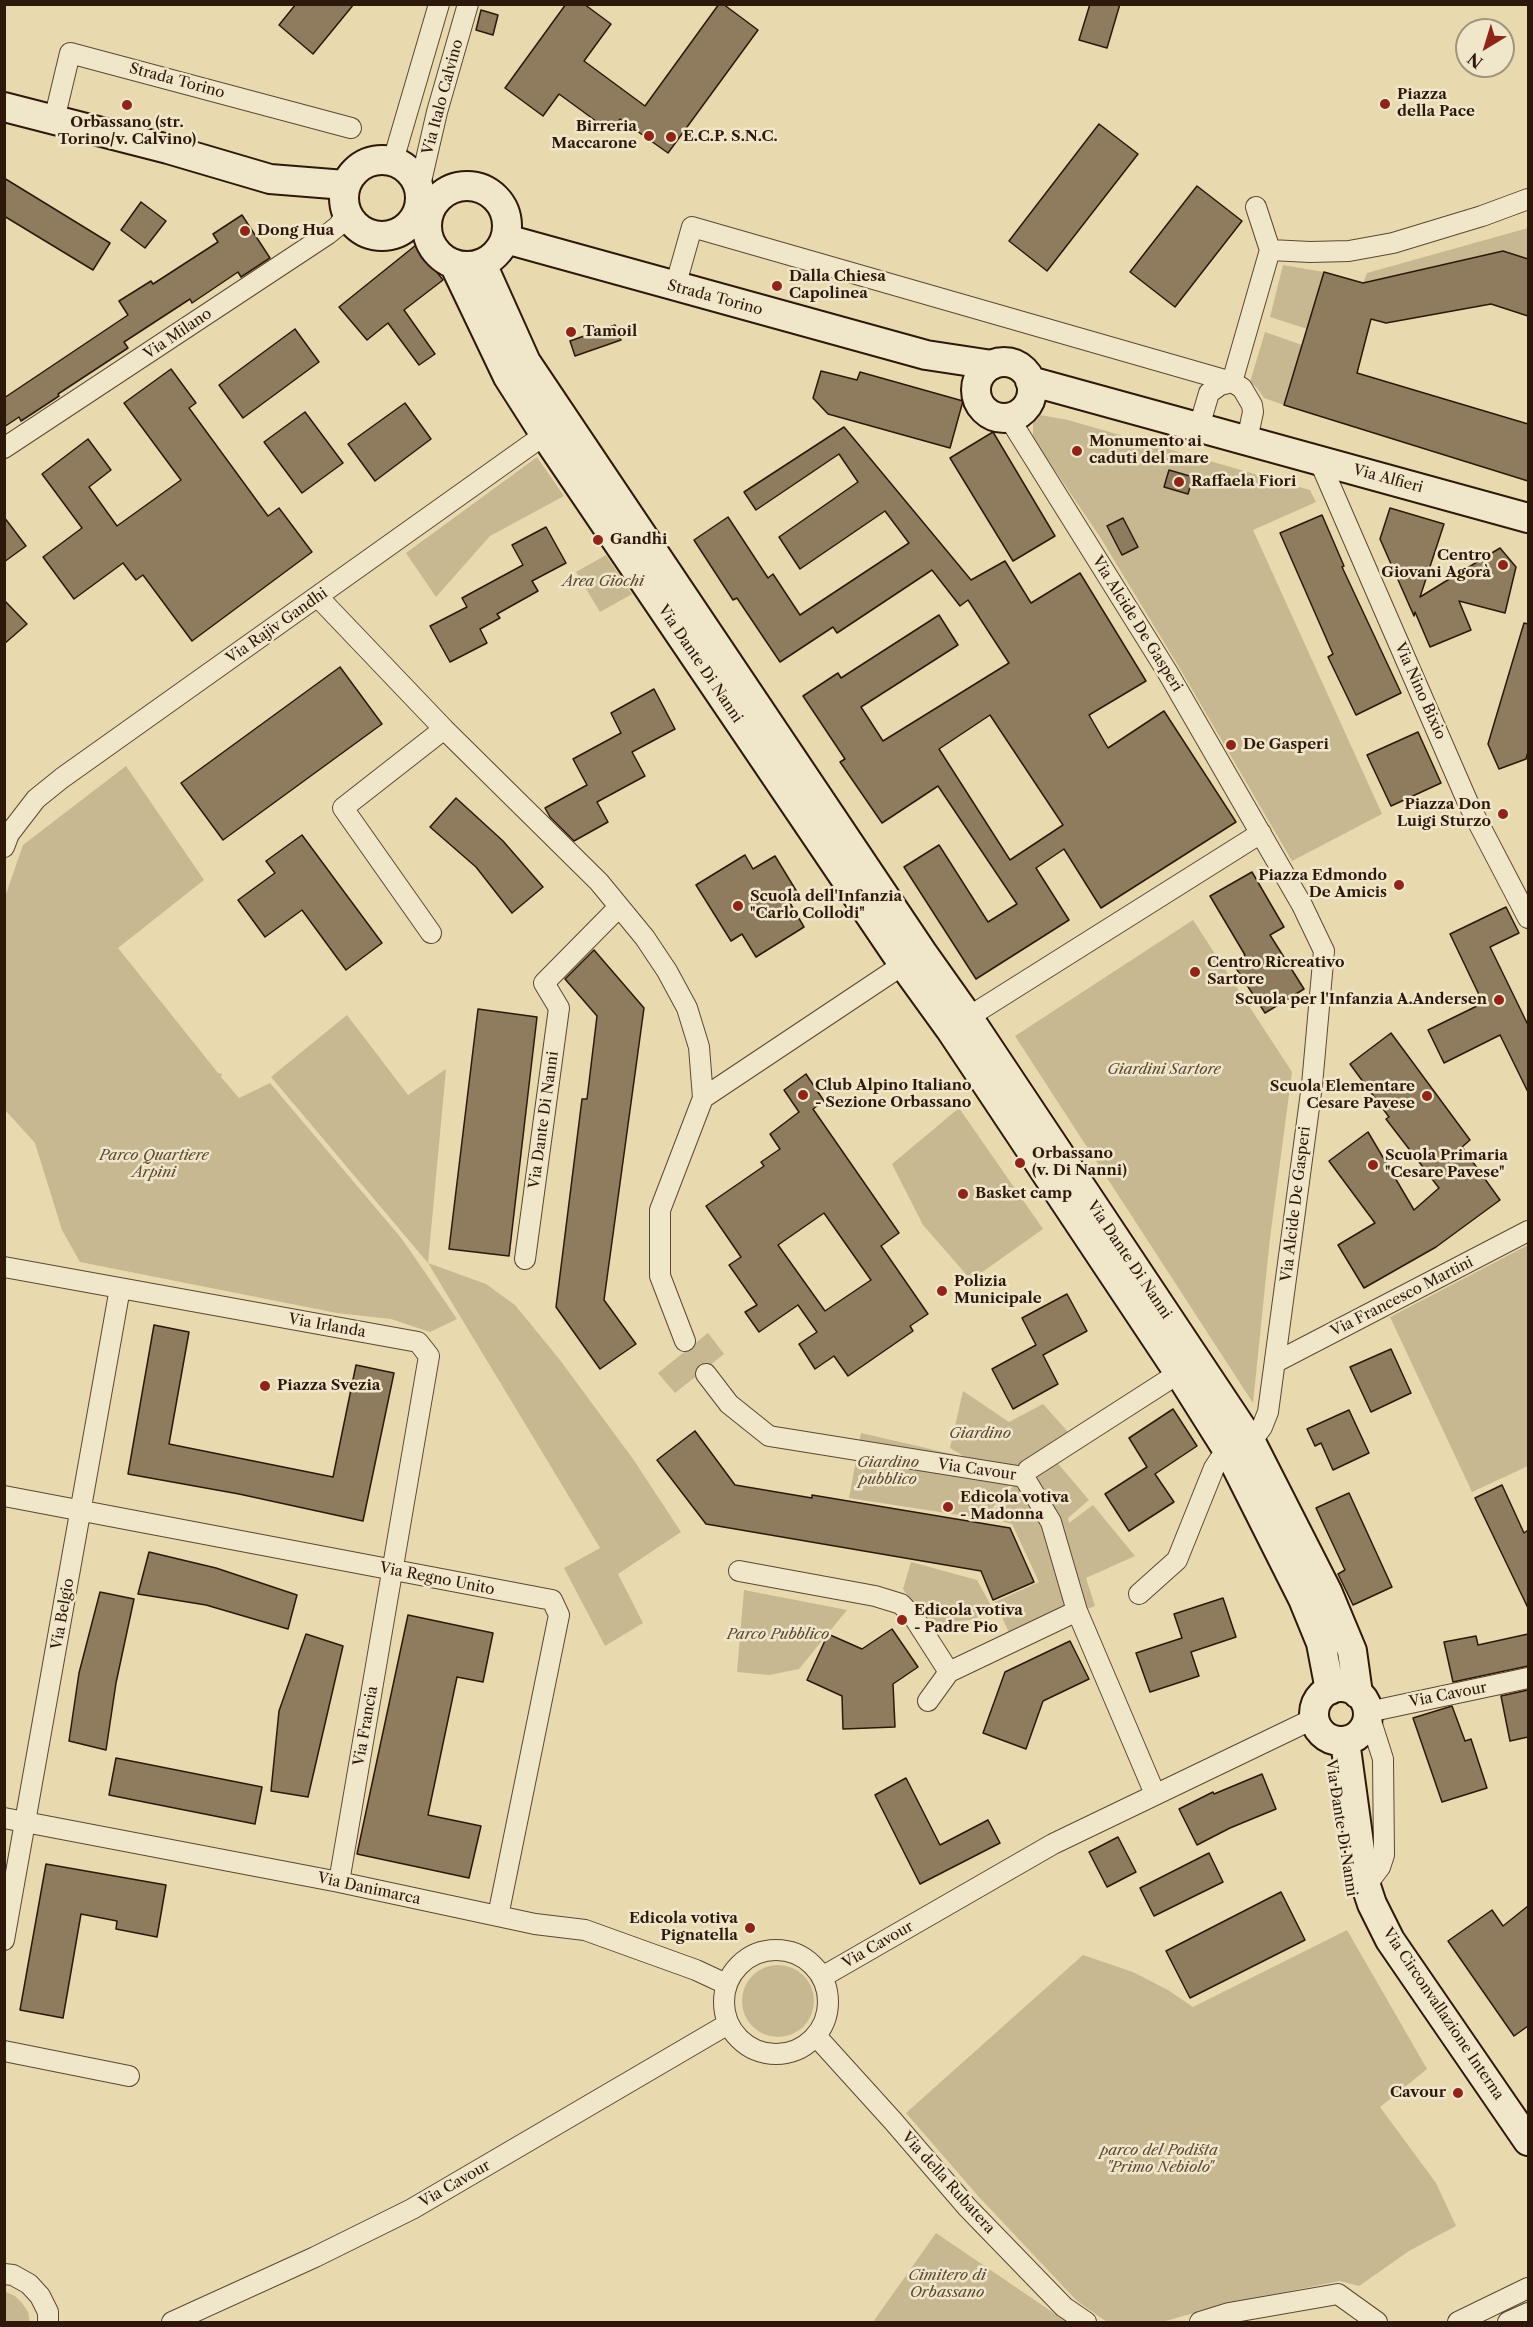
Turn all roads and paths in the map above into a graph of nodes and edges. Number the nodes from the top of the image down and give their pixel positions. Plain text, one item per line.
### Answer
1 (439, 4) edge
2 (468, 4) edge
3 (4, 108) edge
4 (54, 120) junction
5 (351, 128) dead end
6 (391, 161) junction
7 (345, 185) junction
8 (430, 194) junction
9 (1528, 199) edge
10 (1257, 207) dead end
11 (347, 214) junction
12 (418, 228) junction
13 (506, 239) junction
14 (1269, 250) junction
15 (454, 264) junction
16 (482, 264) junction
17 (675, 287) junction
18 (926, 355) junction
19 (992, 365) junction
20 (1030, 381) junction
21 (1232, 382) junction
22 (976, 391) junction
23 (1009, 418) junction
24 (555, 427) junction
25 (1199, 427) junction
26 (1247, 440) junction
27 (4, 448) edge
28 (1319, 460) junction
29 (1528, 519) edge
30 (318, 597) junction
31 (444, 729) junction
32 (1261, 833) junction
33 (4, 847) edge
34 (619, 908) junction
35 (1528, 918) edge
36 (431, 933) dead end
37 (913, 958) junction
38 (959, 1023) junction
39 (703, 1098) junction
40 (1528, 1231) edge
41 (525, 1259) dead end
42 (4, 1267) edge
43 (120, 1288) junction
44 (685, 1341) dead end
45 (1276, 1362) junction
46 (1179, 1373) junction
47 (706, 1374) dead end
48 (1241, 1448) junction
49 (1028, 1470) dead end
50 (4, 1496) edge
51 (82, 1510) junction
52 (393, 1570) junction
53 (739, 1571) dead end
54 (1139, 1594) dead end
55 (1077, 1611) junction
56 (949, 1672) junction
57 (1528, 1678) edge
58 (1330, 1690) junction
59 (928, 1701) dead end
60 (1363, 1703) junction
61 (1328, 1732) junction
62 (1155, 1794) junction
63 (4, 1818) edge
64 (26, 1821) junction
65 (339, 1882) junction
66 (1365, 1887) junction
67 (498, 1916) junction
68 (4, 1940) edge
69 (1390, 1940) junction
70 (822, 1977) junction
71 (726, 1984) junction
72 (728, 2024) junction
73 (816, 2036) junction
74 (4, 2051) edge
75 (129, 2076) dead end
76 (1528, 2140) edge
77 (4, 2274) edge
78 (1528, 2288) edge
79 (1528, 2313) edge
80 (48, 2322) edge
81 (172, 2322) edge
82 (1086, 2322) edge
83 (1200, 2322) edge
84 (1377, 2322) edge
85 (1458, 2322) edge
86 (1508, 2322) edge

1 - 6 street, Via Italo Calvino
2 - 8 street, Via Italo Calvino
3 - 4 street
4 - 5 street, Strada Torino
4 - 7 street
6 - 7 street
6 - 8 street
7 - 11 street
8 - 12 street
8 - 13 street
9 - 14 street
10 - 14 street
11 - 12 street
11 - 27 street, Via Milano
12 - 15 street
13 - 16 street
13 - 17 street, Strada Torino
14 - 21 street
15 - 16 street
15 - 24 street, Via Dante Di Nanni
16 - 24 street, Via Dante Di Nanni
17 - 18 street, Strada Torino
17 - 21 street
18 - 19 street, Strada Torino
18 - 22 street, Strada Torino
19 - 20 street
19 - 22 street
20 - 23 street
20 - 25 street, Via Alfieri
21 - 25 street
21 - 26 street
22 - 23 street
23 - 32 street, Via Alcide De Gasperi
24 - 30 street, Via Rajiv Gandhi
24 - 37 street, Via Dante Di Nanni
25 - 26 street, Via Alfieri
26 - 28 street, Via Alfieri
28 - 29 street, Via Alfieri
28 - 35 street, Via Nino Bixio
30 - 31 street
30 - 33 street, Via Rajiv Gandhi
31 - 34 street
31 - 36 street
32 - 38 street
32 - 45 street, Via Alcide De Gasperi
34 - 39 street
34 - 41 street, Via Dante Di Nanni
37 - 38 street, Via Dante Di Nanni
37 - 39 street
38 - 46 street, Via Dante Di Nanni
38 - 48 street, Via Dante Di Nanni
39 - 44 street
40 - 45 street, Via Francesco Martini
42 - 43 street, Via Irlanda
43 - 51 street, Via Belgio
43 - 52 street, Via Irlanda
45 - 48 street, Via Alcide De Gasperi
46 - 48 street, Via Dante Di Nanni
46 - 49 street
47 - 55 street, Via Cavour
48 - 54 street
48 - 58 street, Via Dante Di Nanni
48 - 60 street, Via Dante Di Nanni
50 - 51 street, Via Regno Unito
51 - 52 street, Via Regno Unito
51 - 64 street, Via Belgio
52 - 65 street, Via Francia
52 - 67 street, Via Regno Unito
53 - 56 street
55 - 56 street
55 - 62 street, Via Cavour
56 - 59 street
57 - 60 street, Via Cavour
58 - 60 street
58 - 61 street
60 - 61 street, Via Dante Di Nanni
60 - 66 street, Via Dante Di Nanni
61 - 62 street, Via Cavour
61 - 66 street, Via Circonvallazione Interna
61 - 69 street, Via Dante Di Nanni
62 - 70 street, Via Cavour
63 - 64 street, Via Danimarca
64 - 65 street, Via Danimarca
64 - 68 street, Via Belgio
65 - 67 street, Via Danimarca
66 - 69 street, Via Circonvallazione Interna
67 - 71 street, Via Danimarca
69 - 76 street, Via Circonvallazione Interna
70 - 71 street
70 - 73 street
71 - 72 street
72 - 73 street
72 - 81 street, Via Cavour
73 - 82 street, Via della Rubatera
74 - 75 street
77 - 80 street
78 - 85 street
79 - 86 street
83 - 84 street

